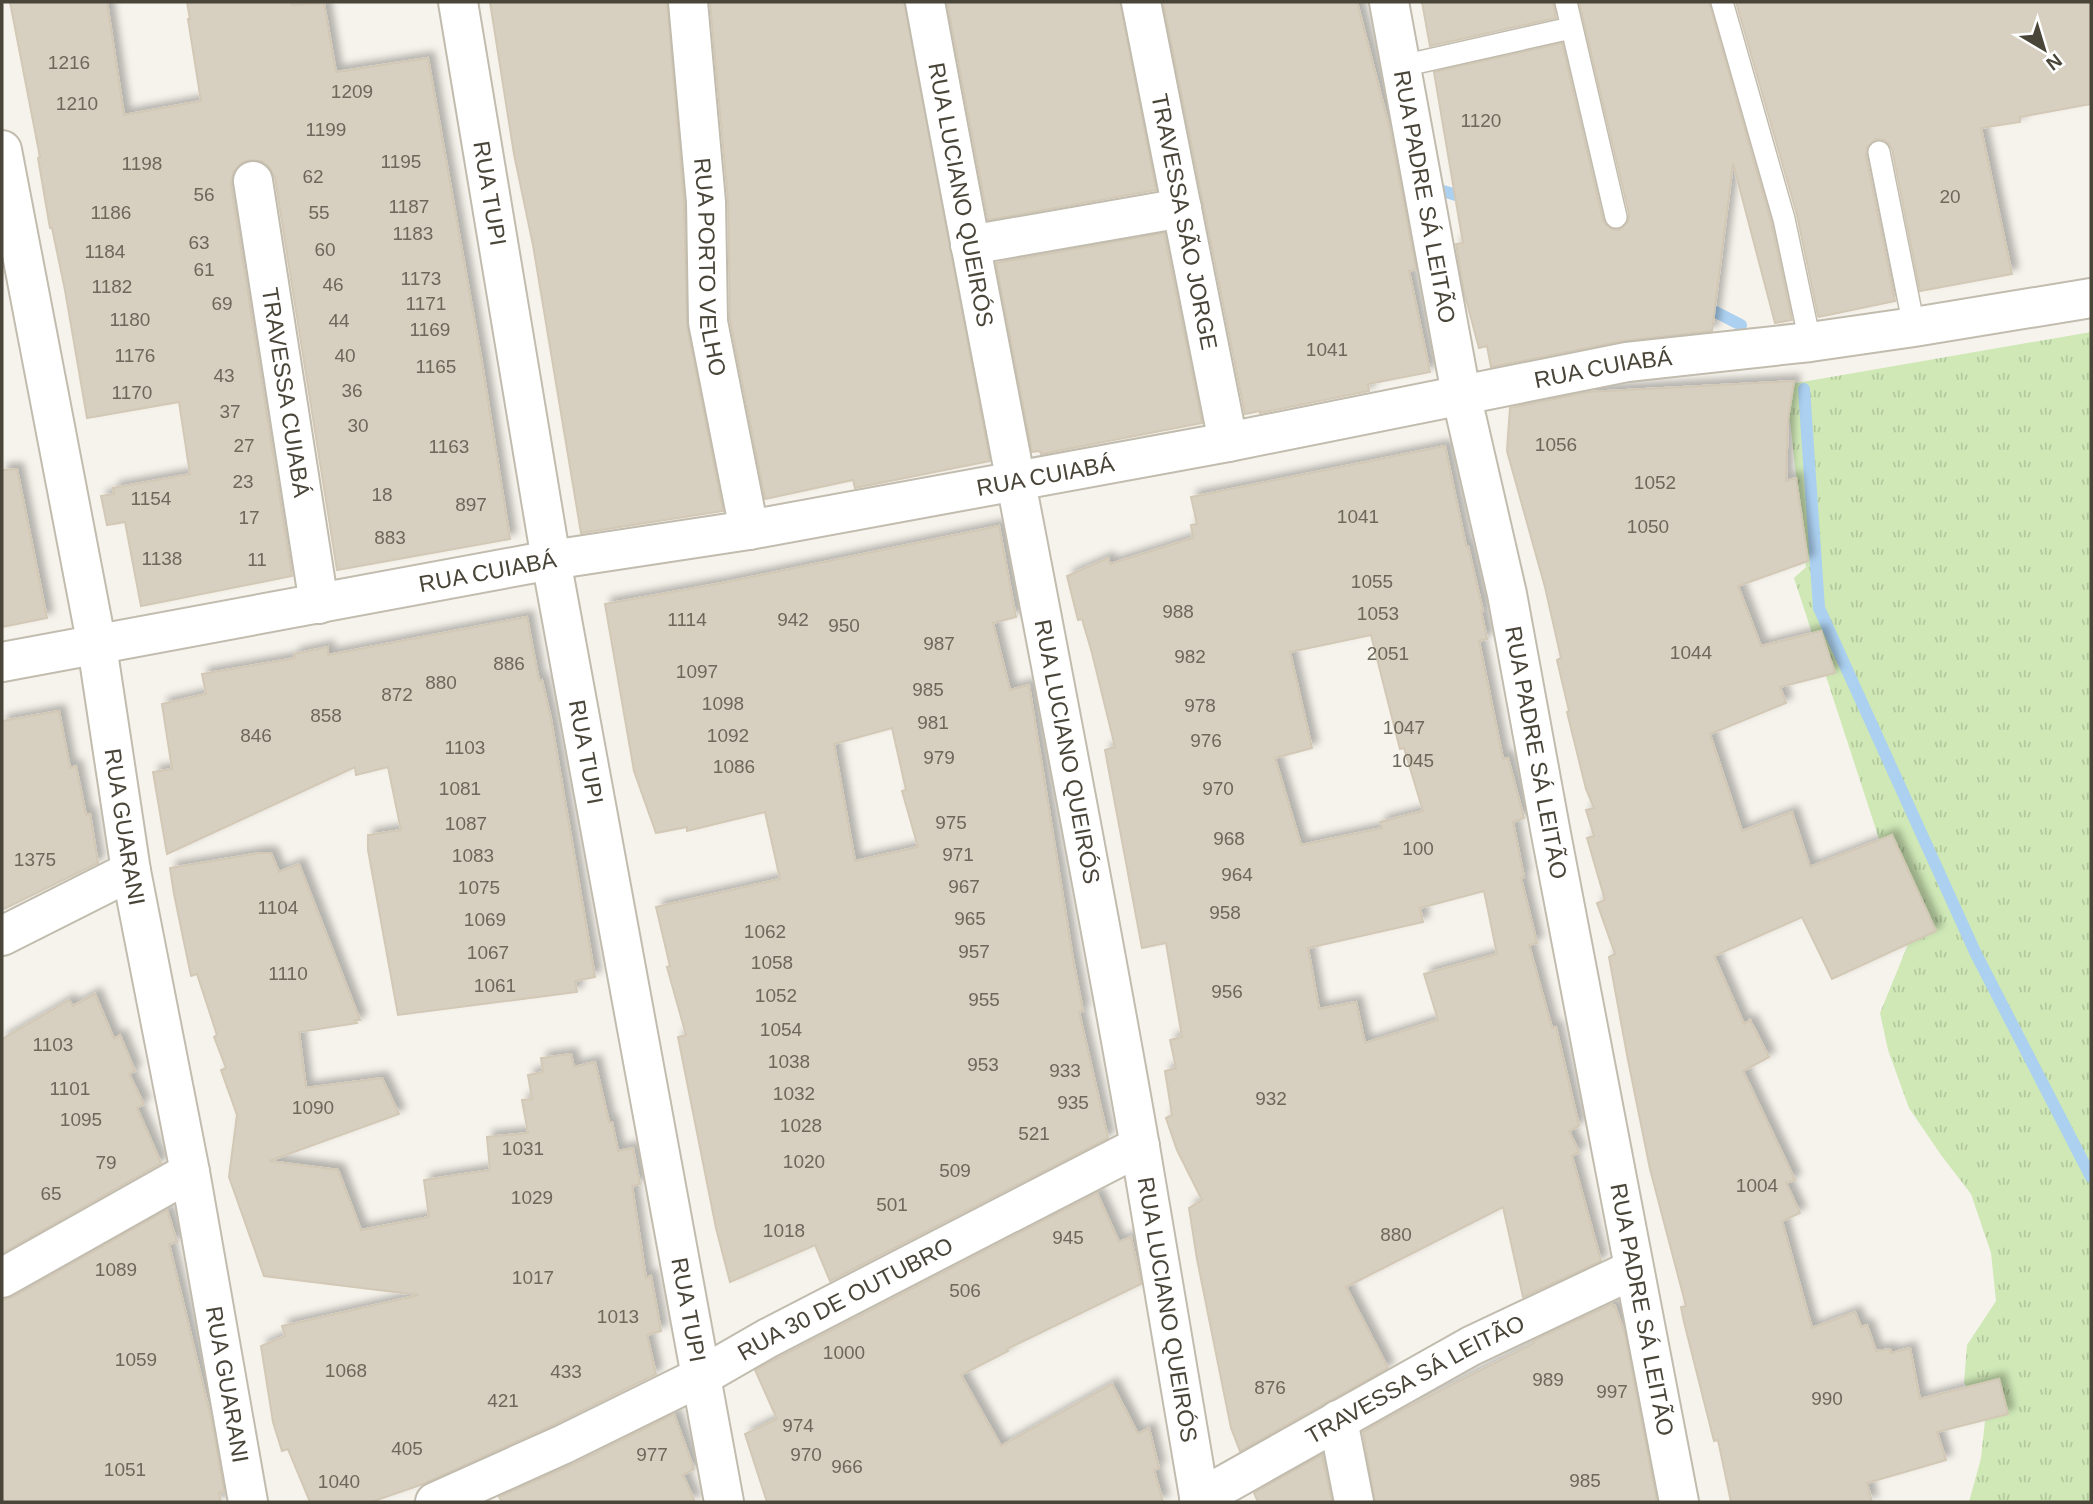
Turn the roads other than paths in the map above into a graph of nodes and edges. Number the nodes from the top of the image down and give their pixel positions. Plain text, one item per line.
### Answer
1 (458, 2) edge
2 (688, 2) edge
3 (925, 2) edge
4 (1141, 2) edge
5 (1389, 2) edge
6 (1566, 2) edge
7 (1722, 2) edge
8 (1572, 28) junction
9 (1402, 66) junction
10 (2, 150) edge
11 (1879, 152) dead end
12 (253, 181) dead end
13 (1182, 208) junction
14 (1616, 217) dead end
15 (970, 245) junction
16 (2091, 298) edge
17 (1914, 327) junction
18 (1810, 342) junction
19 (1461, 394) junction
20 (1228, 442) junction
21 (1017, 480) junction
22 (749, 530) junction
23 (551, 560) junction
24 (319, 604) junction
25 (97, 646) junction
26 (2, 663) edge
27 (131, 870) junction
28 (2, 936) edge
29 (1140, 1146) junction
30 (190, 1172) junction
31 (1634, 1269) junction
32 (2, 1278) edge
33 (702, 1376) junction
34 (1338, 1420) junction
35 (1200, 1500) edge
36 (248, 1502) edge
37 (435, 1502) edge
38 (724, 1502) edge
39 (1354, 1502) edge
40 (1679, 1502) edge

1 - 23 street, RUA TUPI
2 - 22 street, RUA PORTO VELHO
3 - 15 street, RUA LUCIANO QUEIRÓS
4 - 13 street, TRAVESSA SÃO JORGE
5 - 9 street, RUA PADRE SÁ LEITÃO
6 - 8 lane
7 - 18 lane
8 - 9 lane
8 - 14 lane
9 - 19 street, RUA PADRE SÁ LEITÃO
10 - 25 street, RUA GUARANI
11 - 17 lane
12 - 24 street, TRAVESSA CUIABÁ
13 - 15 street
13 - 20 street, TRAVESSA SÃO JORGE
15 - 21 street, RUA LUCIANO QUEIRÓS
16 - 17 street, RUA CUIABÁ
17 - 18 street, RUA CUIABÁ
18 - 19 street, RUA CUIABÁ
19 - 20 street, RUA CUIABÁ
19 - 31 street, RUA PADRE SÁ LEITÃO
20 - 21 street, RUA CUIABÁ
21 - 22 street, RUA CUIABÁ
21 - 29 street, RUA LUCIANO QUEIRÓS
22 - 23 street, RUA CUIABÁ
23 - 24 street, RUA CUIABÁ
23 - 33 street, RUA TUPI
24 - 25 street, RUA CUIABÁ
25 - 26 street, RUA CUIABÁ
25 - 27 street, RUA GUARANI
27 - 28 street
27 - 30 street, RUA GUARANI
29 - 33 street, RUA 30 DE OUTUBRO
29 - 35 street, RUA LUCIANO QUEIRÓS
30 - 32 street
30 - 36 street, RUA GUARANI
31 - 34 street, TRAVESSA SÁ LEITÃO
31 - 40 street, RUA PADRE SÁ LEITÃO
33 - 37 street, RUA 30 DE OUTUBRO
33 - 38 street, RUA TUPI
34 - 35 street, TRAVESSA SÁ LEITÃO
34 - 39 street

